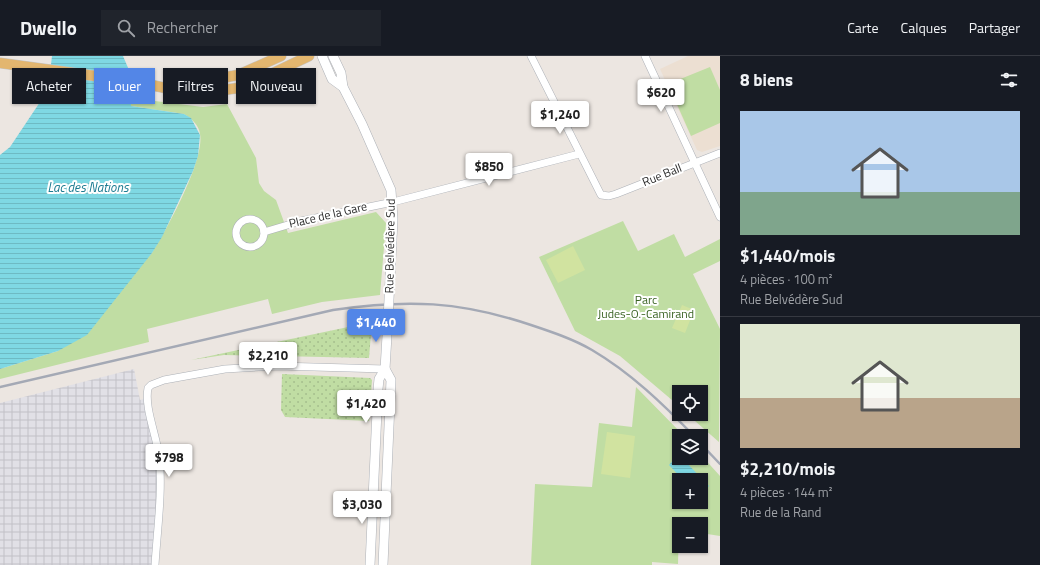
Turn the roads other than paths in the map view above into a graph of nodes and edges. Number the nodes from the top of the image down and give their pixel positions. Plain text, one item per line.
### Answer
1 (281, 56) edge
2 (309, 56) edge
3 (322, 56) edge
4 (333, 56) edge
5 (531, 56) edge
6 (645, 56) edge
7 (1, 60) edge
8 (228, 77) edge
9 (163, 86) edge
10 (343, 87) junction
11 (228, 89) edge
12 (720, 153) edge
13 (580, 154) junction
14 (695, 162) junction
15 (393, 202) junction
16 (720, 217) edge
17 (264, 232) dead end
18 (385, 369) junction
19 (155, 565) edge
20 (370, 565) edge
21 (383, 565) edge

1 - 8 main road
2 - 11 main road
3 - 10 main road, Rue Belvédère Sud
4 - 10 main road, Rue Belvédère Sud
5 - 13 street
6 - 14 street
7 - 9 main road
10 - 15 main road, Rue Belvédère Sud
12 - 14 street, Rue Ball
13 - 14 street, Rue Ball
13 - 15 street, Place de la Gare
14 - 16 street
15 - 17 street, Place de la Gare
15 - 18 main road, Rue Belvédère Sud, bridge
18 - 19 street
18 - 20 main road, Rue Belvédère Sud
18 - 21 main road, Rue Belvédère Sud

